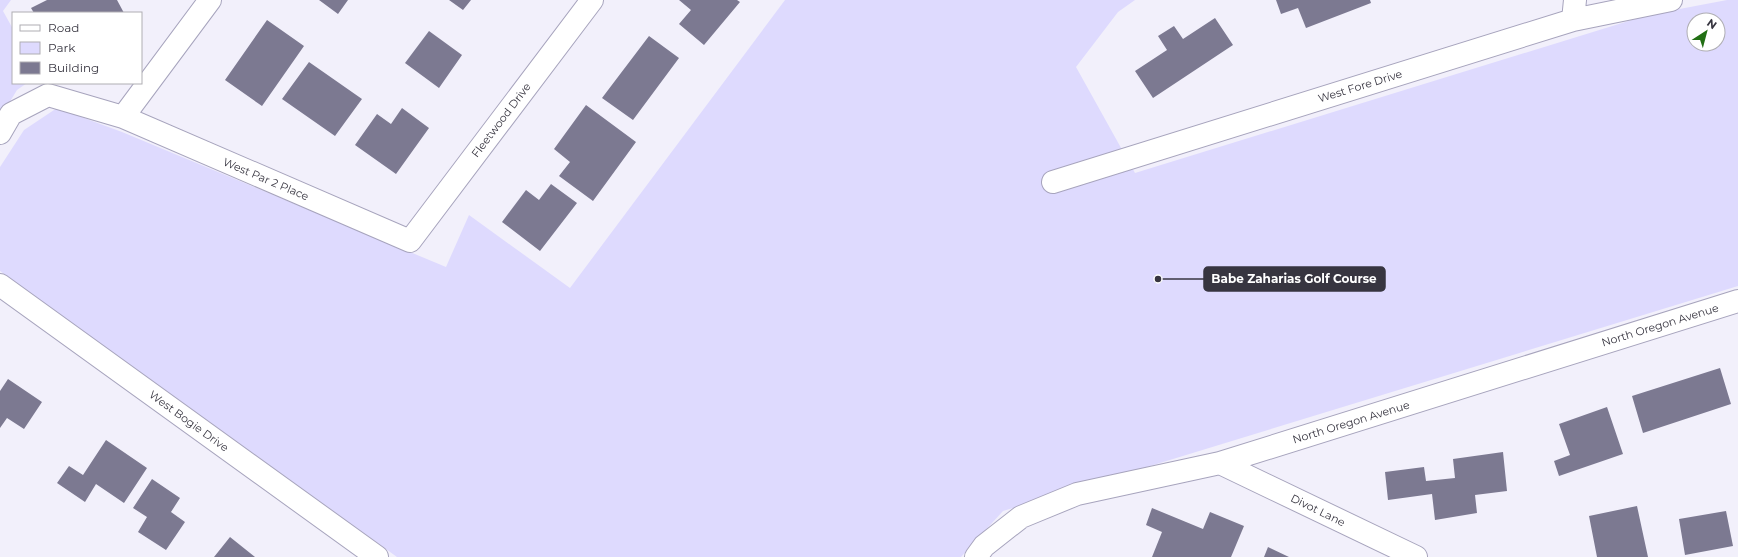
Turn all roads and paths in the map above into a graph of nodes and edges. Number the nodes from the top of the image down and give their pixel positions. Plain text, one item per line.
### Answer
1 (210, 0) edge
2 (592, 0) edge
3 (1671, 0) edge
4 (1574, 10) edge
5 (123, 117) junction
6 (0, 133) edge
7 (1052, 182) dead end
8 (410, 241) joint
9 (0, 285) edge
10 (1738, 301) edge
11 (1220, 463) junction
12 (377, 557) edge
13 (976, 557) edge
14 (1416, 557) edge

1 - 5 street
2 - 8 street, Fleetwood Drive
3 - 4 street, West Fore Drive
4 - 7 street, West Fore Drive
5 - 6 street, West Par 2 Place
5 - 8 street, West Par 2 Place
9 - 12 street, West Bogie Drive
10 - 11 street, North Oregon Avenue
11 - 13 street, North Oregon Avenue
11 - 14 street, Divot Lane

